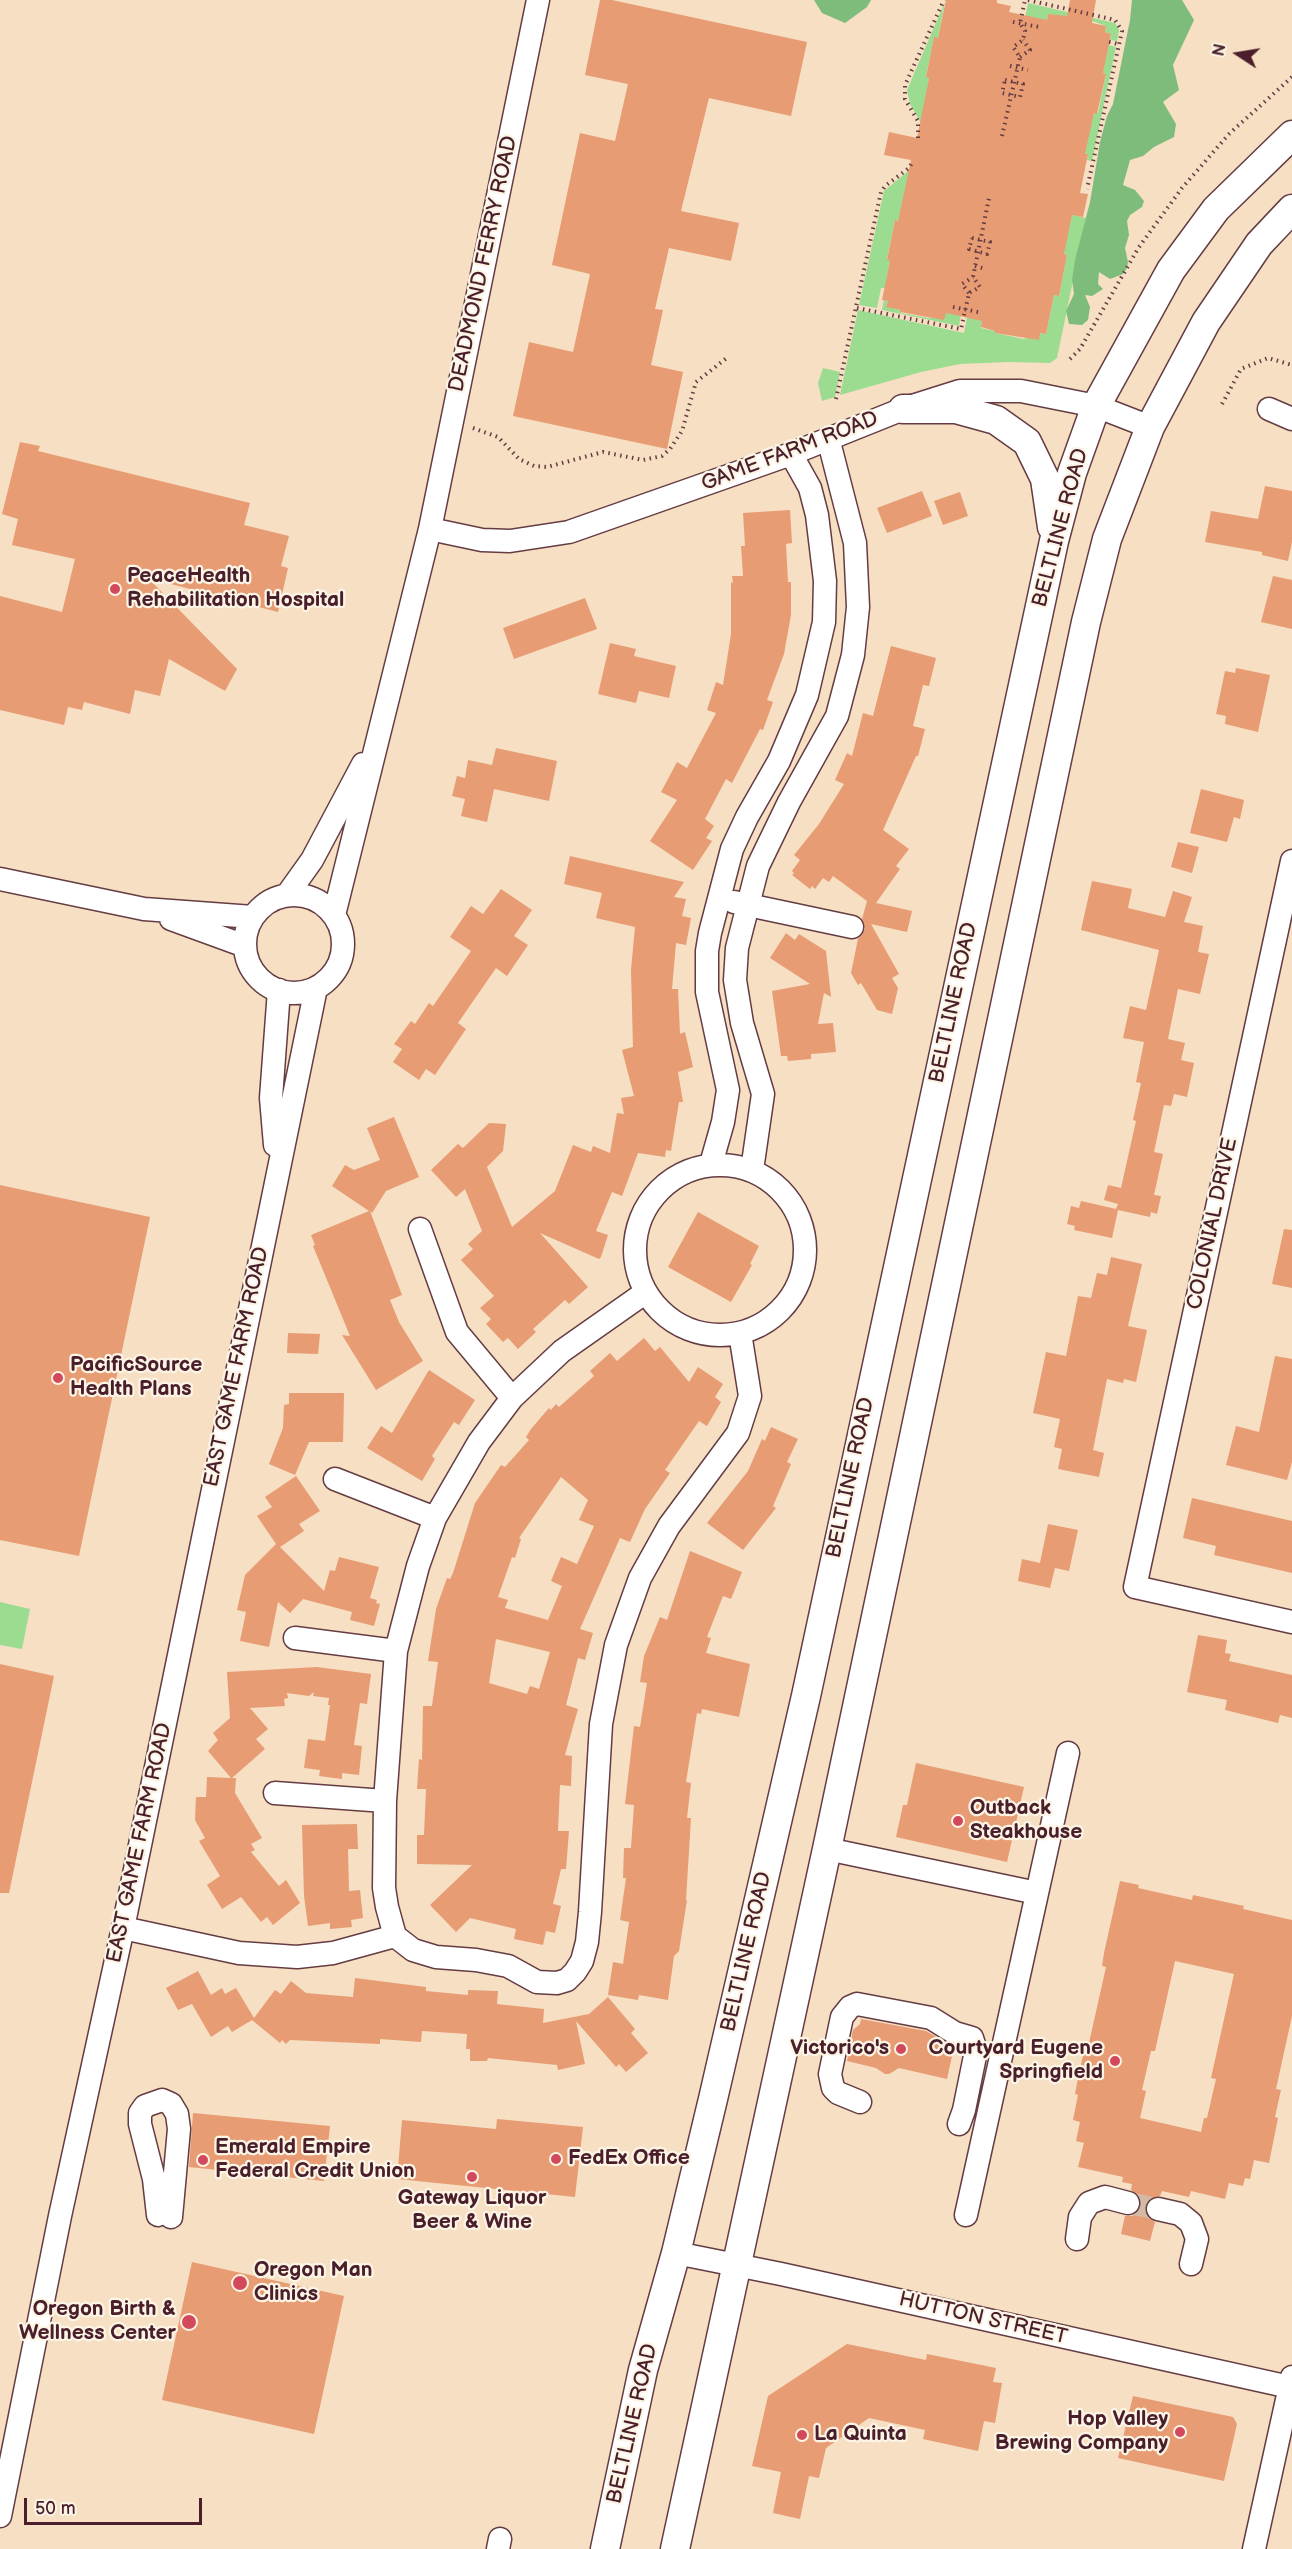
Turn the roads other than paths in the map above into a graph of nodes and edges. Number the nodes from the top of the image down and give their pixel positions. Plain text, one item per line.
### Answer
1 (538, 0) edge
2 (1292, 135) edge
3 (1292, 209) edge
4 (1096, 406) junction
5 (903, 409) junction
6 (1269, 409) dead end
7 (1292, 419) edge
8 (1150, 427) junction
9 (828, 438) junction
10 (791, 454) junction
11 (430, 529) junction
12 (1054, 541) junction
13 (381, 731) junction
14 (1292, 861) edge
15 (0, 879) edge
16 (287, 896) junction
17 (719, 897) junction
18 (747, 906) junction
19 (144, 909) junction
20 (334, 915) junction
21 (253, 917) junction
22 (852, 927) dead end
23 (245, 946) junction
24 (316, 988) junction
25 (279, 990) junction
26 (711, 1164) junction
27 (752, 1170) junction
28 (278, 1171) junction
29 (420, 1229) dead end
30 (646, 1292) junction
31 (740, 1333) junction
32 (512, 1398) junction
33 (335, 1479) dead end
34 (435, 1518) junction
35 (1292, 1622) edge
36 (295, 1638) dead end
37 (396, 1651) junction
38 (1068, 1754) dead end
39 (275, 1793) dead end
40 (385, 1801) junction
41 (827, 1849) junction
42 (1037, 1893) junction
43 (123, 1928) junction
44 (395, 1936) junction
45 (860, 2102) dead end
46 (959, 2124) dead end
47 (1128, 2203) tunnel mouth
48 (1158, 2209) tunnel mouth
49 (966, 2215) dead end
50 (1077, 2239) dead end
51 (676, 2253) junction
52 (736, 2264) junction
53 (1191, 2264) dead end
54 (1291, 2382) edge
55 (0, 2516) edge
56 (605, 2549) edge
57 (675, 2549) edge
58 (1254, 2549) edge

1 - 11 street, DEADMOND FERRY ROAD
2 - 4 main road, BELTLINE ROAD
3 - 8 main road
4 - 5 street, GAME FARM ROAD
4 - 8 street, GAME FARM ROAD
4 - 12 main road, BELTLINE ROAD
5 - 9 street, GAME FARM ROAD
5 - 12 main road
6 - 7 street
8 - 41 main road
9 - 10 street, GAME FARM ROAD
9 - 18 street
10 - 11 street, GAME FARM ROAD
10 - 17 street
11 - 13 street, DEADMOND FERRY ROAD
12 - 51 main road, BELTLINE ROAD
13 - 16 street
13 - 20 street
14 - 35 street, COLONIAL DRIVE
15 - 19 street
16 - 20 street
16 - 21 street
17 - 18 street
17 - 26 street
18 - 22 street
18 - 27 street
19 - 21 street
19 - 23 street
20 - 24 street
21 - 23 street
23 - 25 street
24 - 25 street
24 - 28 street, EAST GAME FARM ROAD
25 - 28 street, EAST GAME FARM ROAD
26 - 27 street
26 - 30 street
27 - 31 street
28 - 43 street, EAST GAME FARM ROAD
29 - 32 street
30 - 31 street
30 - 32 street
31 - 44 street
32 - 34 street
33 - 34 street
34 - 37 street
36 - 37 street
37 - 40 street
38 - 42 street
39 - 40 street
40 - 44 street
41 - 42 street
41 - 52 main road
42 - 49 street
43 - 44 street
43 - 55 street, EAST GAME FARM ROAD
45 - 46 street
47 - 50 street
48 - 53 street
51 - 52 street, HUTTON STREET
51 - 56 main road, BELTLINE ROAD
52 - 54 street, HUTTON STREET
52 - 57 main road
54 - 58 street

